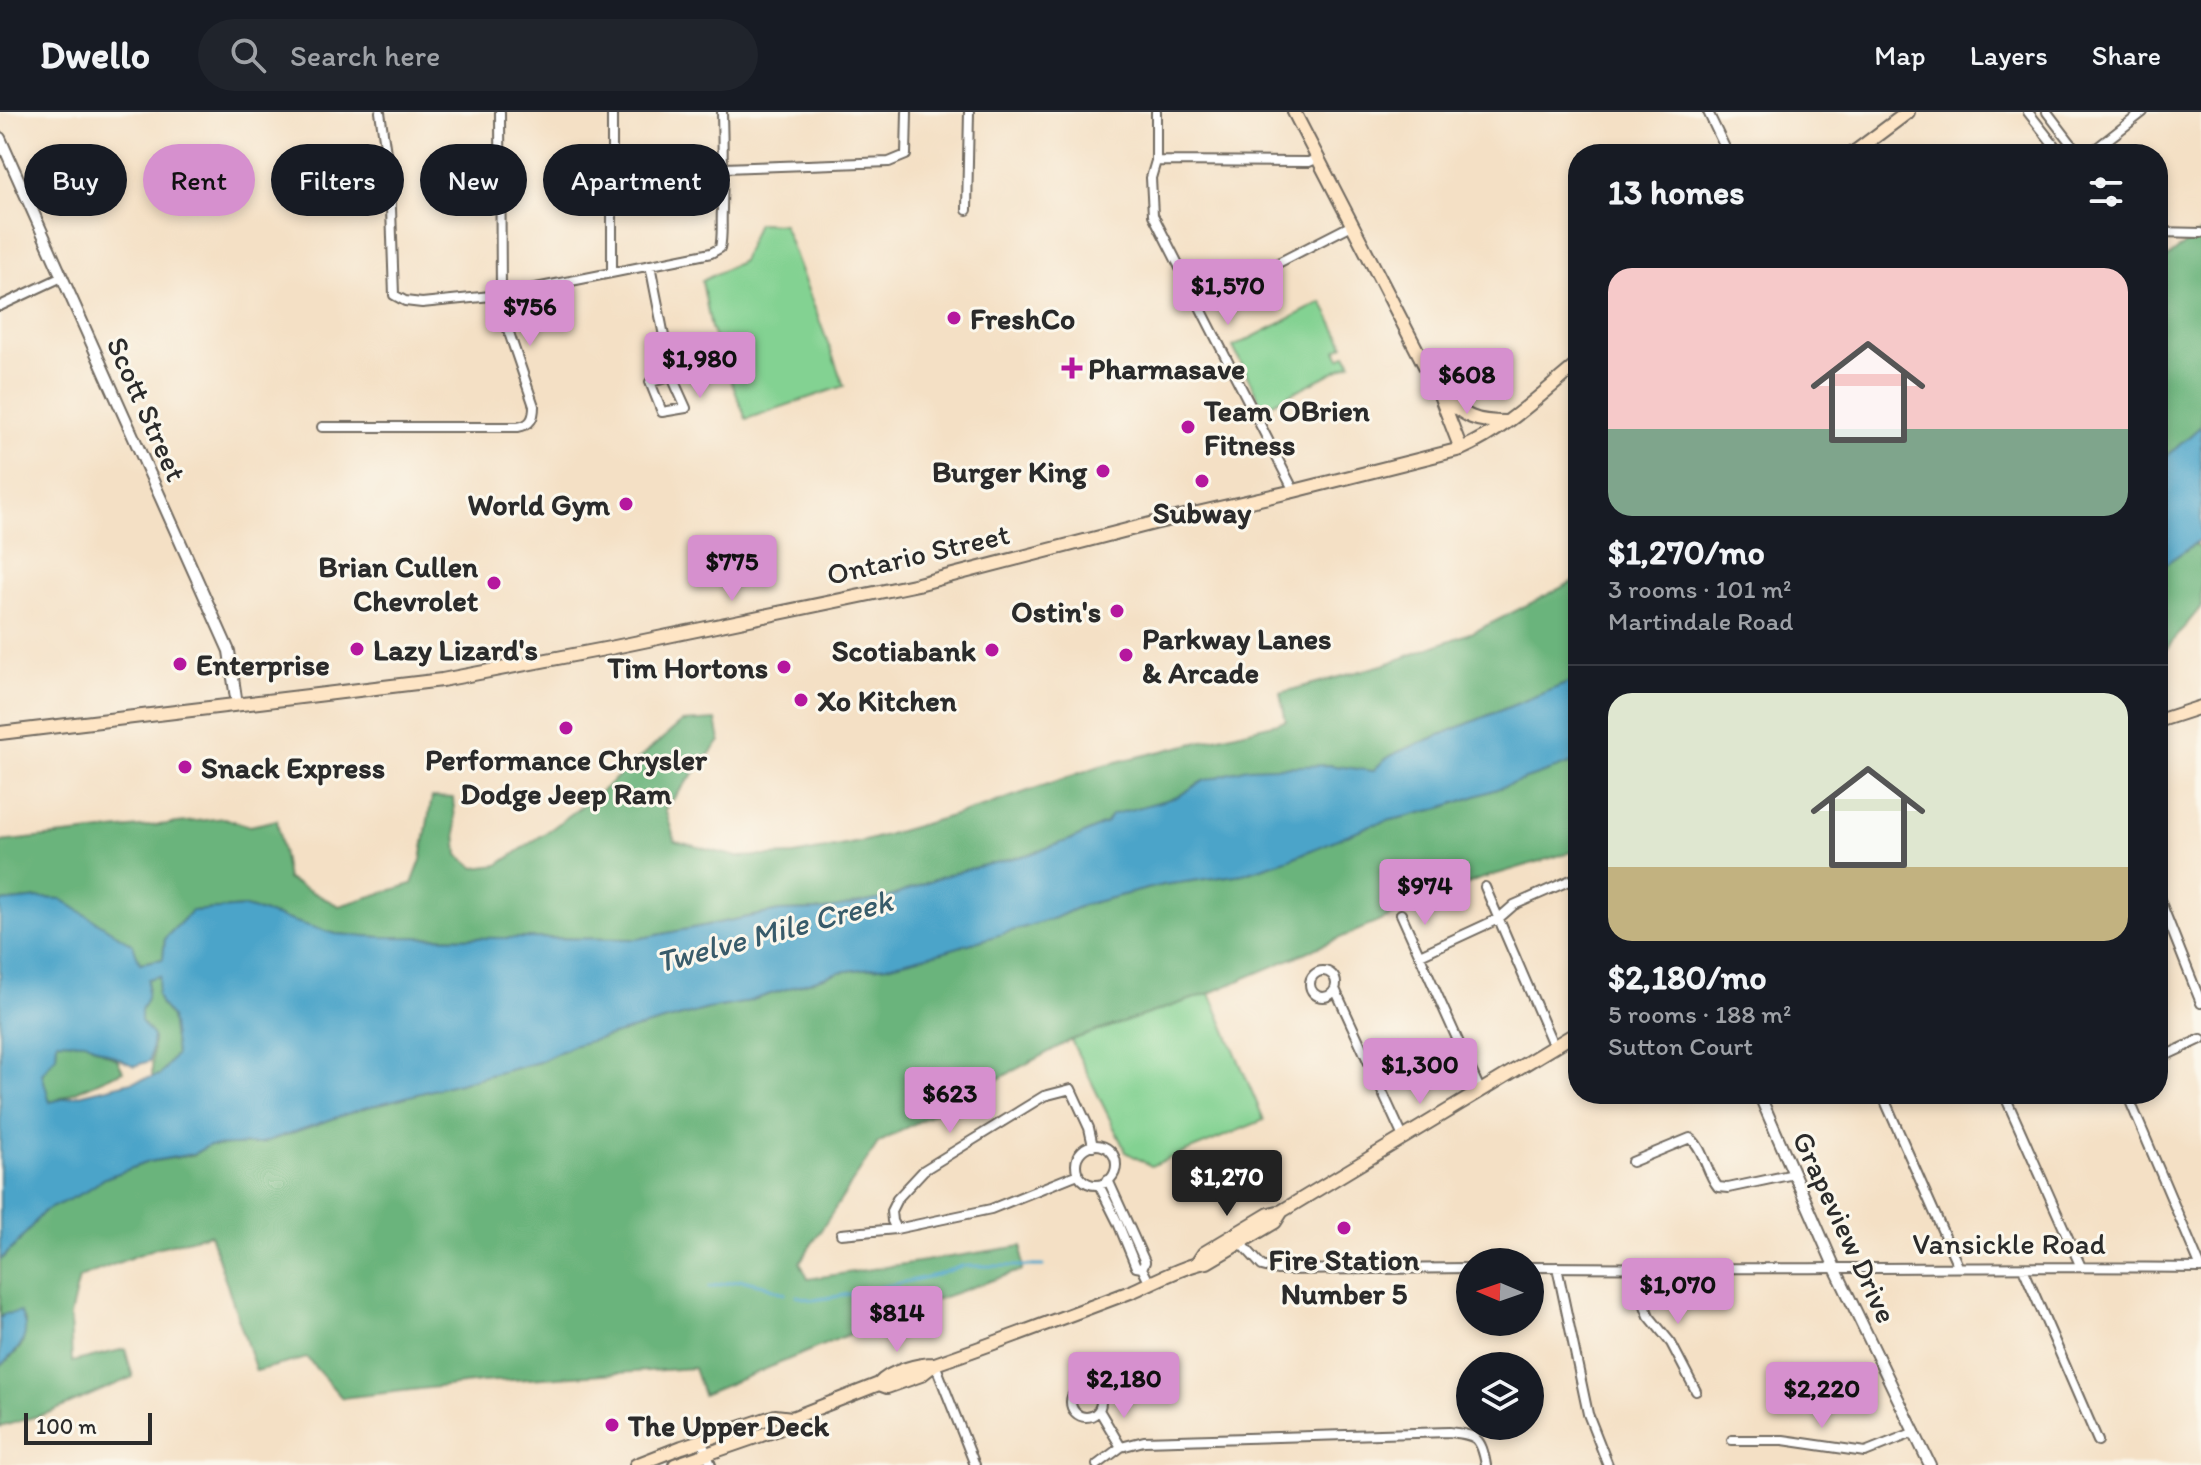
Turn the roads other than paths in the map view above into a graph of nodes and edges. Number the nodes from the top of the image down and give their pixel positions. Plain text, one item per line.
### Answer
1 (380, 112) edge
2 (500, 112) edge
3 (612, 112) edge
4 (722, 112) edge
5 (907, 112) edge
6 (969, 112) edge
7 (1156, 112) edge
8 (1294, 112) edge
9 (1708, 112) edge
10 (1908, 112) edge
11 (2028, 112) edge
12 (2047, 112) edge
13 (2143, 112) edge
14 (0, 138) edge
15 (723, 144) edge
16 (1723, 144) edge
17 (1865, 144) edge
18 (2053, 144) edge
19 (2071, 144) edge
20 (2102, 144) edge
21 (5, 158) edge
22 (1318, 158) junction
23 (1156, 161) junction
24 (730, 168) edge
25 (967, 210) dead end
26 (721, 216) edge
27 (1352, 225) junction
28 (2168, 232) edge
29 (2201, 233) edge
30 (650, 265) junction
31 (612, 272) junction
32 (62, 277) junction
33 (501, 295) junction
34 (1198, 304) junction
35 (0, 306) edge
36 (1568, 372) edge
37 (672, 377) junction
38 (1440, 395) junction
39 (1506, 422) junction
40 (322, 427) dead end
41 (1461, 449) junction
42 (1294, 491) junction
43 (237, 705) junction
44 (2201, 707) edge
45 (2168, 718) edge
46 (0, 733) edge
47 (1568, 881) edge
48 (1485, 887) dead end
49 (1401, 914) dead end
50 (1498, 919) junction
51 (2168, 920) edge
52 (1420, 955) junction
53 (1335, 989) dead end
54 (2201, 1003) edge
55 (1568, 1038) edge
56 (2201, 1039) edge
57 (1554, 1047) junction
58 (2168, 1054) edge
59 (1481, 1092) junction
60 (1763, 1104) edge
61 (1886, 1104) edge
62 (2008, 1104) edge
63 (2131, 1104) edge
64 (1403, 1137) junction
65 (1093, 1146) junction
66 (1632, 1162) dead end
67 (1078, 1174) junction
68 (1794, 1174) junction
69 (1104, 1182) junction
70 (1282, 1211) junction
71 (896, 1229) junction
72 (841, 1234) dead end
73 (1241, 1243) junction
74 (1198, 1262) junction
75 (1644, 1266) junction
76 (1958, 1266) junction
77 (1544, 1267) edge
78 (1557, 1267) junction
79 (2081, 1267) junction
80 (1456, 1268) edge
81 (1835, 1268) junction
82 (2023, 1268) junction
83 (2201, 1268) edge
84 (1150, 1284) junction
85 (935, 1364) junction
86 (1696, 1391) dead end
87 (1099, 1410) dead end
88 (1915, 1432) junction
89 (1732, 1440) dead end
90 (2098, 1441) dead end
91 (1121, 1447) junction
92 (707, 1454) edge
93 (636, 1465) edge
94 (675, 1465) edge
95 (975, 1465) edge
96 (1097, 1465) edge
97 (1486, 1465) edge
98 (1608, 1465) edge
99 (1930, 1465) edge

1 - 33 street
2 - 33 street
3 - 31 street
4 - 15 street
5 - 24 street
6 - 25 street
7 - 23 street
8 - 22 main road
9 - 16 street
10 - 17 main road
11 - 18 street
12 - 19 street
13 - 20 street
14 - 21 street, Scott Street
21 - 32 street, Scott Street
22 - 23 street
22 - 27 main road
23 - 34 street
26 - 30 street
27 - 34 street
27 - 38 main road
28 - 29 street
30 - 31 street
30 - 37 street
31 - 33 street
32 - 35 street
32 - 43 street, Scott Street
33 - 40 street
34 - 42 street
36 - 39 main road, Ontario Street
37 - 37 street
38 - 39 main road
38 - 41 main road
39 - 41 main road, Ontario Street
41 - 42 main road, Ontario Street
42 - 43 main road, Ontario Street
43 - 46 main road, Ontario Street
44 - 45 main road
47 - 50 street
48 - 50 street
49 - 52 street
50 - 52 street
50 - 57 street
51 - 54 street
52 - 59 street
53 - 64 street
55 - 57 main road
56 - 58 street
57 - 59 main road
59 - 64 main road
60 - 68 street, Grapeview Drive
61 - 76 street
62 - 79 street
63 - 83 street
64 - 70 main road
65 - 67 street
65 - 69 street
65 - 71 street
66 - 68 street
67 - 69 street
67 - 71 street
68 - 81 street, Grapeview Drive
69 - 84 street
70 - 73 main road
70 - 74 main road
71 - 72 street
73 - 74 main road
73 - 80 street
74 - 84 main road
75 - 78 street, Vansickle Road
75 - 81 street, Vansickle Road
75 - 86 street
76 - 81 street, Vansickle Road
76 - 82 street, Vansickle Road
77 - 78 street, Vansickle Road
78 - 98 street
79 - 82 street, Vansickle Road
79 - 83 street, Vansickle Road
81 - 88 street, Grapeview Drive
82 - 90 street
84 - 85 main road
85 - 92 main road
85 - 95 street
87 - 91 street
88 - 89 street
88 - 99 street, Grapeview Drive
91 - 96 street
91 - 97 street
92 - 93 main road
92 - 94 main road

